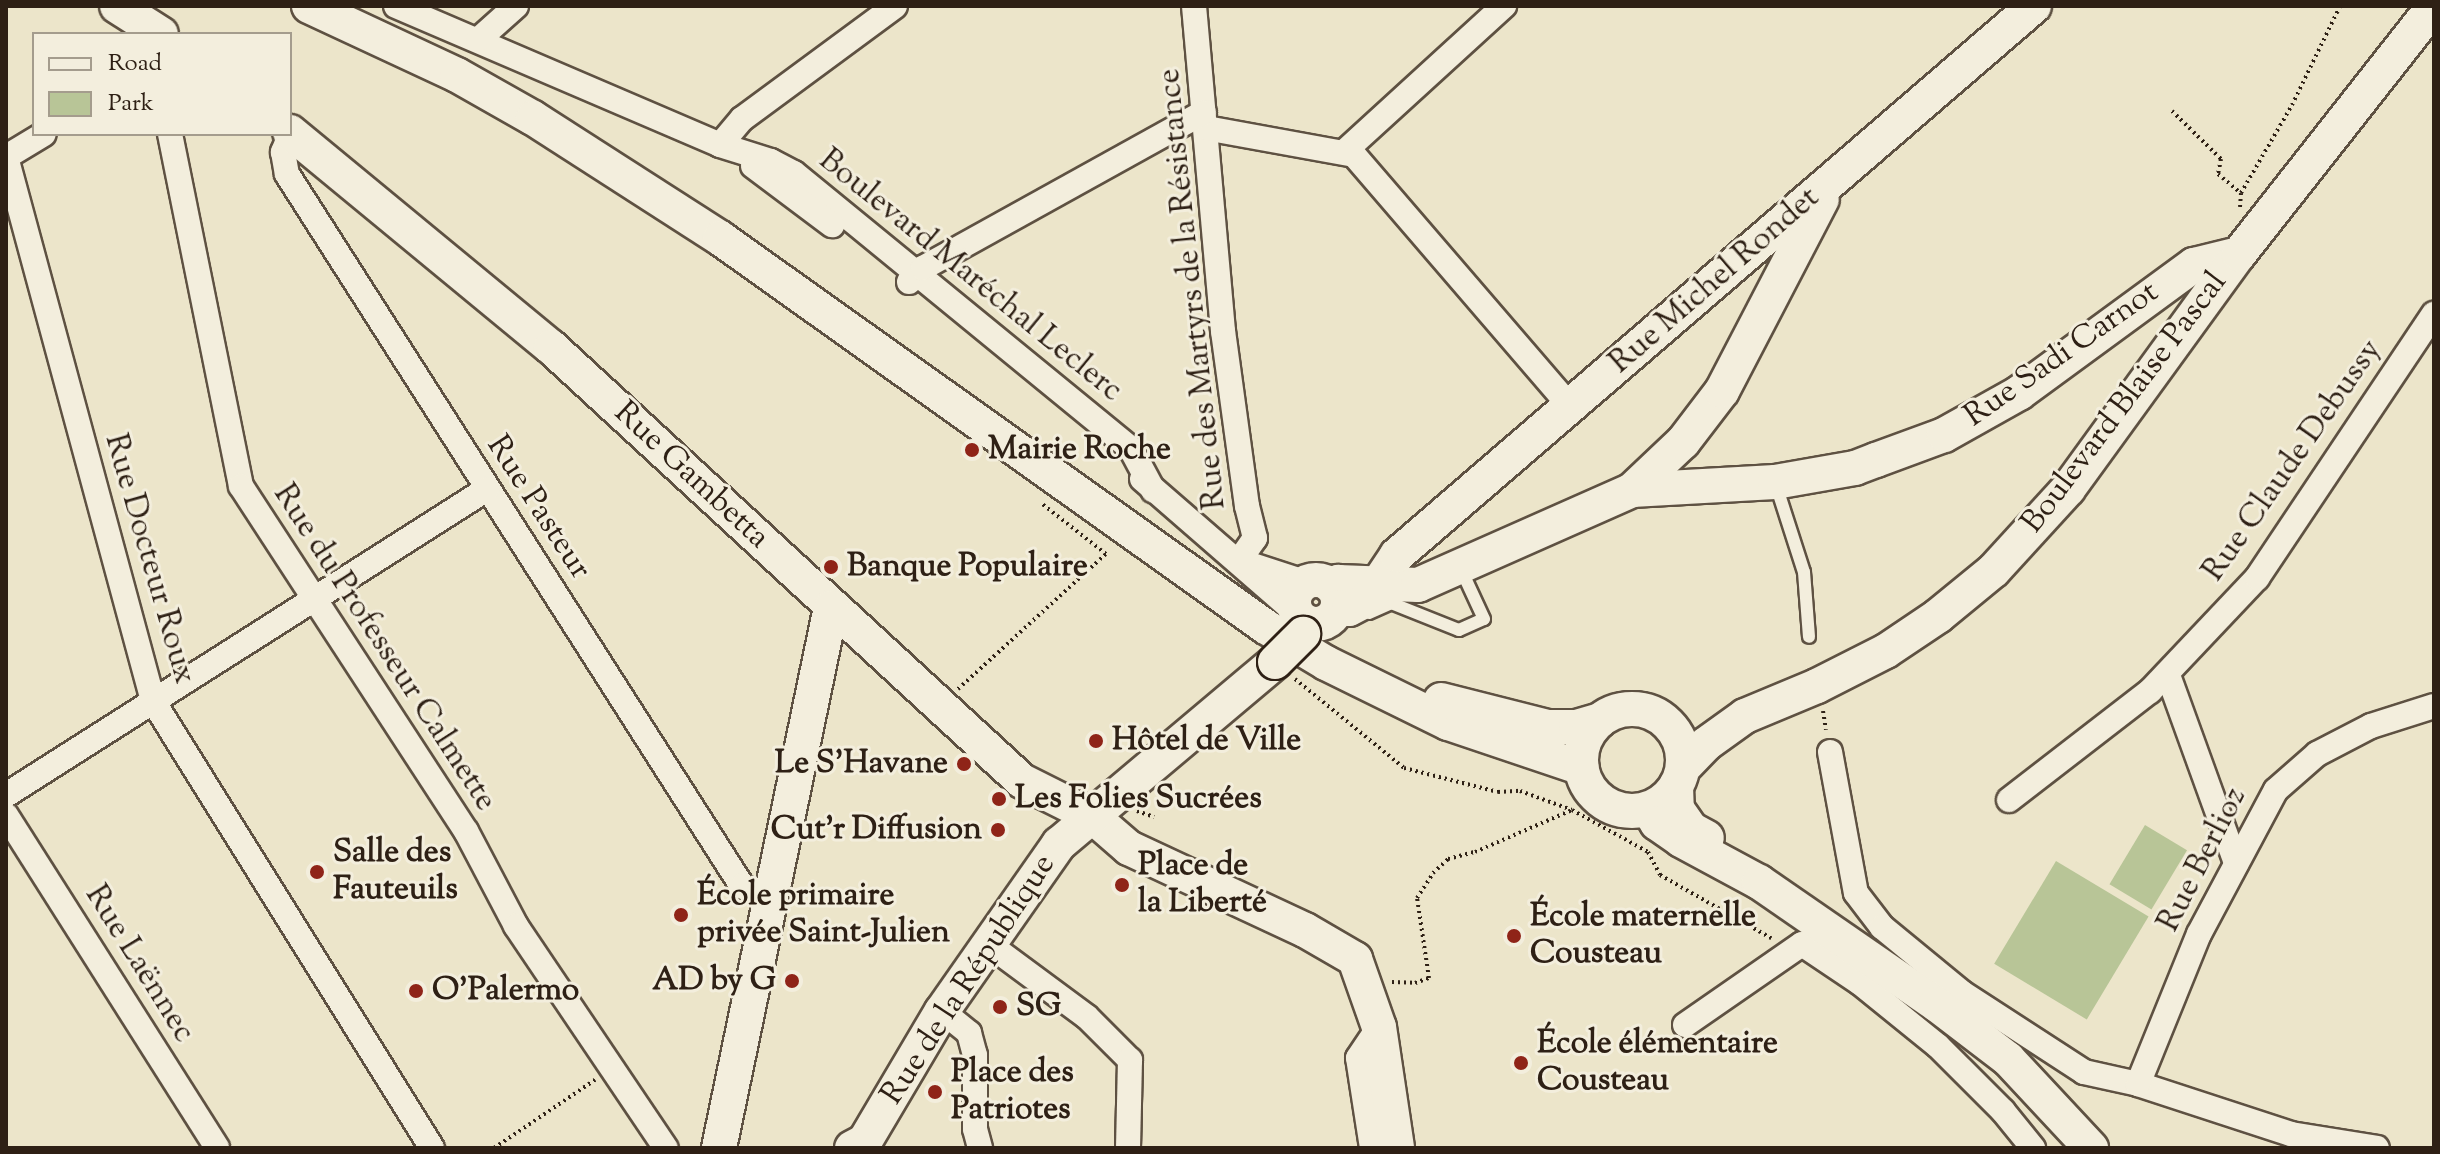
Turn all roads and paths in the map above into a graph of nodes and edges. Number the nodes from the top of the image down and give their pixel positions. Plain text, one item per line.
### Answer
1 (117, 6) edge
2 (309, 6) edge
3 (361, 6) edge
4 (396, 6) edge
5 (516, 6) edge
6 (895, 6) edge
7 (1194, 6) edge
8 (1504, 6) edge
9 (2034, 6) edge
10 (2340, 6) edge
11 (2434, 6) edge
12 (158, 32) edge
13 (478, 40) junction
14 (2172, 111) dead end
15 (1205, 120) junction
16 (292, 133) edge
17 (41, 136) edge
18 (170, 136) edge
19 (289, 136) edge
20 (720, 145) junction
21 (1344, 152) junction
22 (6, 157) edge
23 (1831, 181) junction
24 (720, 238) junction
25 (2239, 254) junction
26 (912, 278) junction
27 (2434, 314) edge
28 (1570, 406) junction
29 (1775, 482) junction
30 (487, 489) junction
31 (1632, 490) junction
32 (1033, 497) dead end
33 (1239, 561) junction
34 (1460, 567) junction
35 (1388, 569) junction
36 (314, 599) junction
37 (1318, 605) junction
38 (831, 607) junction
39 (1809, 637) dead end
40 (1275, 662) junction
41 (2168, 675) junction
42 (1401, 696) junction
43 (153, 701) junction
44 (1821, 703) dead end
45 (939, 706) junction
46 (2434, 706) edge
47 (1745, 716) junction
48 (1663, 719) junction
49 (1600, 720) junction
50 (1830, 752) joint
51 (1582, 768) junction
52 (1680, 777) junction
53 (6, 795) edge
54 (2009, 800) dead end
55 (1648, 809) junction
56 (1572, 810) junction
57 (1144, 814) dead end
58 (6, 815) edge
59 (1092, 816) junction
60 (1154, 817) dead end
61 (2236, 863) junction
62 (769, 901) junction
63 (987, 943) junction
64 (1780, 944) dead end
65 (1365, 981) junction
66 (1936, 1004) junction
67 (942, 1011) junction
68 (1685, 1025) dead end
69 (1379, 1027) junction
70 (612, 1070) junction
71 (2138, 1084) junction
72 (217, 1148) edge
73 (432, 1148) edge
74 (494, 1148) edge
75 (666, 1148) edge
76 (719, 1148) edge
77 (852, 1148) edge
78 (980, 1148) edge
79 (1128, 1148) edge
80 (1372, 1148) edge
81 (1397, 1148) edge
82 (2033, 1148) edge
83 (2091, 1148) edge
84 (2377, 1148) edge

1 - 12 main road
2 - 24 main road
3 - 24 main road
4 - 13 street, Boulevard Maréchal Leclerc
5 - 13 street
6 - 20 street
7 - 15 street, Rue des Martyrs de la Résistance
8 - 21 street
9 - 23 main road, Rue Michel Rondet
10 - 14 path
11 - 25 main road, Boulevard Blaise Pascal
13 - 20 street, Boulevard Maréchal Leclerc
15 - 21 street
15 - 26 street
15 - 33 street, Rue des Martyrs de la Résistance
16 - 38 main road, Rue Gambetta
17 - 22 street
18 - 36 street, Rue du Professeur Calmette
19 - 30 street, Rue Pasteur
20 - 26 street, Boulevard Maréchal Leclerc
21 - 28 street
22 - 43 street, Rue Docteur Roux
23 - 28 main road, Rue Michel Rondet
23 - 31 main road
24 - 42 main road
25 - 29 main road, Rue Sadi Carnot
25 - 47 main road, Boulevard Blaise Pascal
26 - 33 street, Boulevard Maréchal Leclerc
27 - 41 street, Rue Claude Debussy
28 - 35 main road, Rue Michel Rondet
29 - 31 main road, Rue Sadi Carnot
29 - 39 lane
30 - 36 street
30 - 62 street, Rue Pasteur
31 - 34 main road, Rue Sadi Carnot
32 - 45 path
33 - 37 street, Boulevard Maréchal Leclerc
34 - 35 main road, Rue Sadi Carnot
34 - 37 lane
35 - 37 main road
36 - 43 street
36 - 70 street, Rue du Professeur Calmette
37 - 40 main road, bridge
38 - 45 main road, Rue Gambetta
38 - 62 main road
40 - 56 path
40 - 59 main road
41 - 54 street, Rue Claude Debussy
41 - 61 street
42 - 49 main road
42 - 51 main road
43 - 53 street
43 - 73 street, Rue Docteur Roux
44 - 50 path
45 - 59 main road, Rue Gambetta
46 - 61 street, Rue Berlioz
47 - 48 main road, Boulevard Blaise Pascal
47 - 52 main road, Boulevard Blaise Pascal
48 - 49 main road
48 - 52 main road
49 - 51 main road
50 - 71 street
51 - 55 main road
52 - 55 main road
52 - 66 main road
55 - 66 main road
56 - 64 path
56 - 65 path
57 - 60 path
58 - 72 street, Rue Laënnec
59 - 63 main road, Rue de la République
59 - 65 main road, Rue Gambetta
61 - 71 street, Rue Berlioz
62 - 76 main road
63 - 67 main road, Rue de la République
63 - 79 street
65 - 69 main road
66 - 83 main road
67 - 77 main road, Rue de la République
67 - 78 street
68 - 82 street
69 - 80 street
69 - 81 main road
70 - 74 path
70 - 75 street, Rue du Professeur Calmette
71 - 84 street

